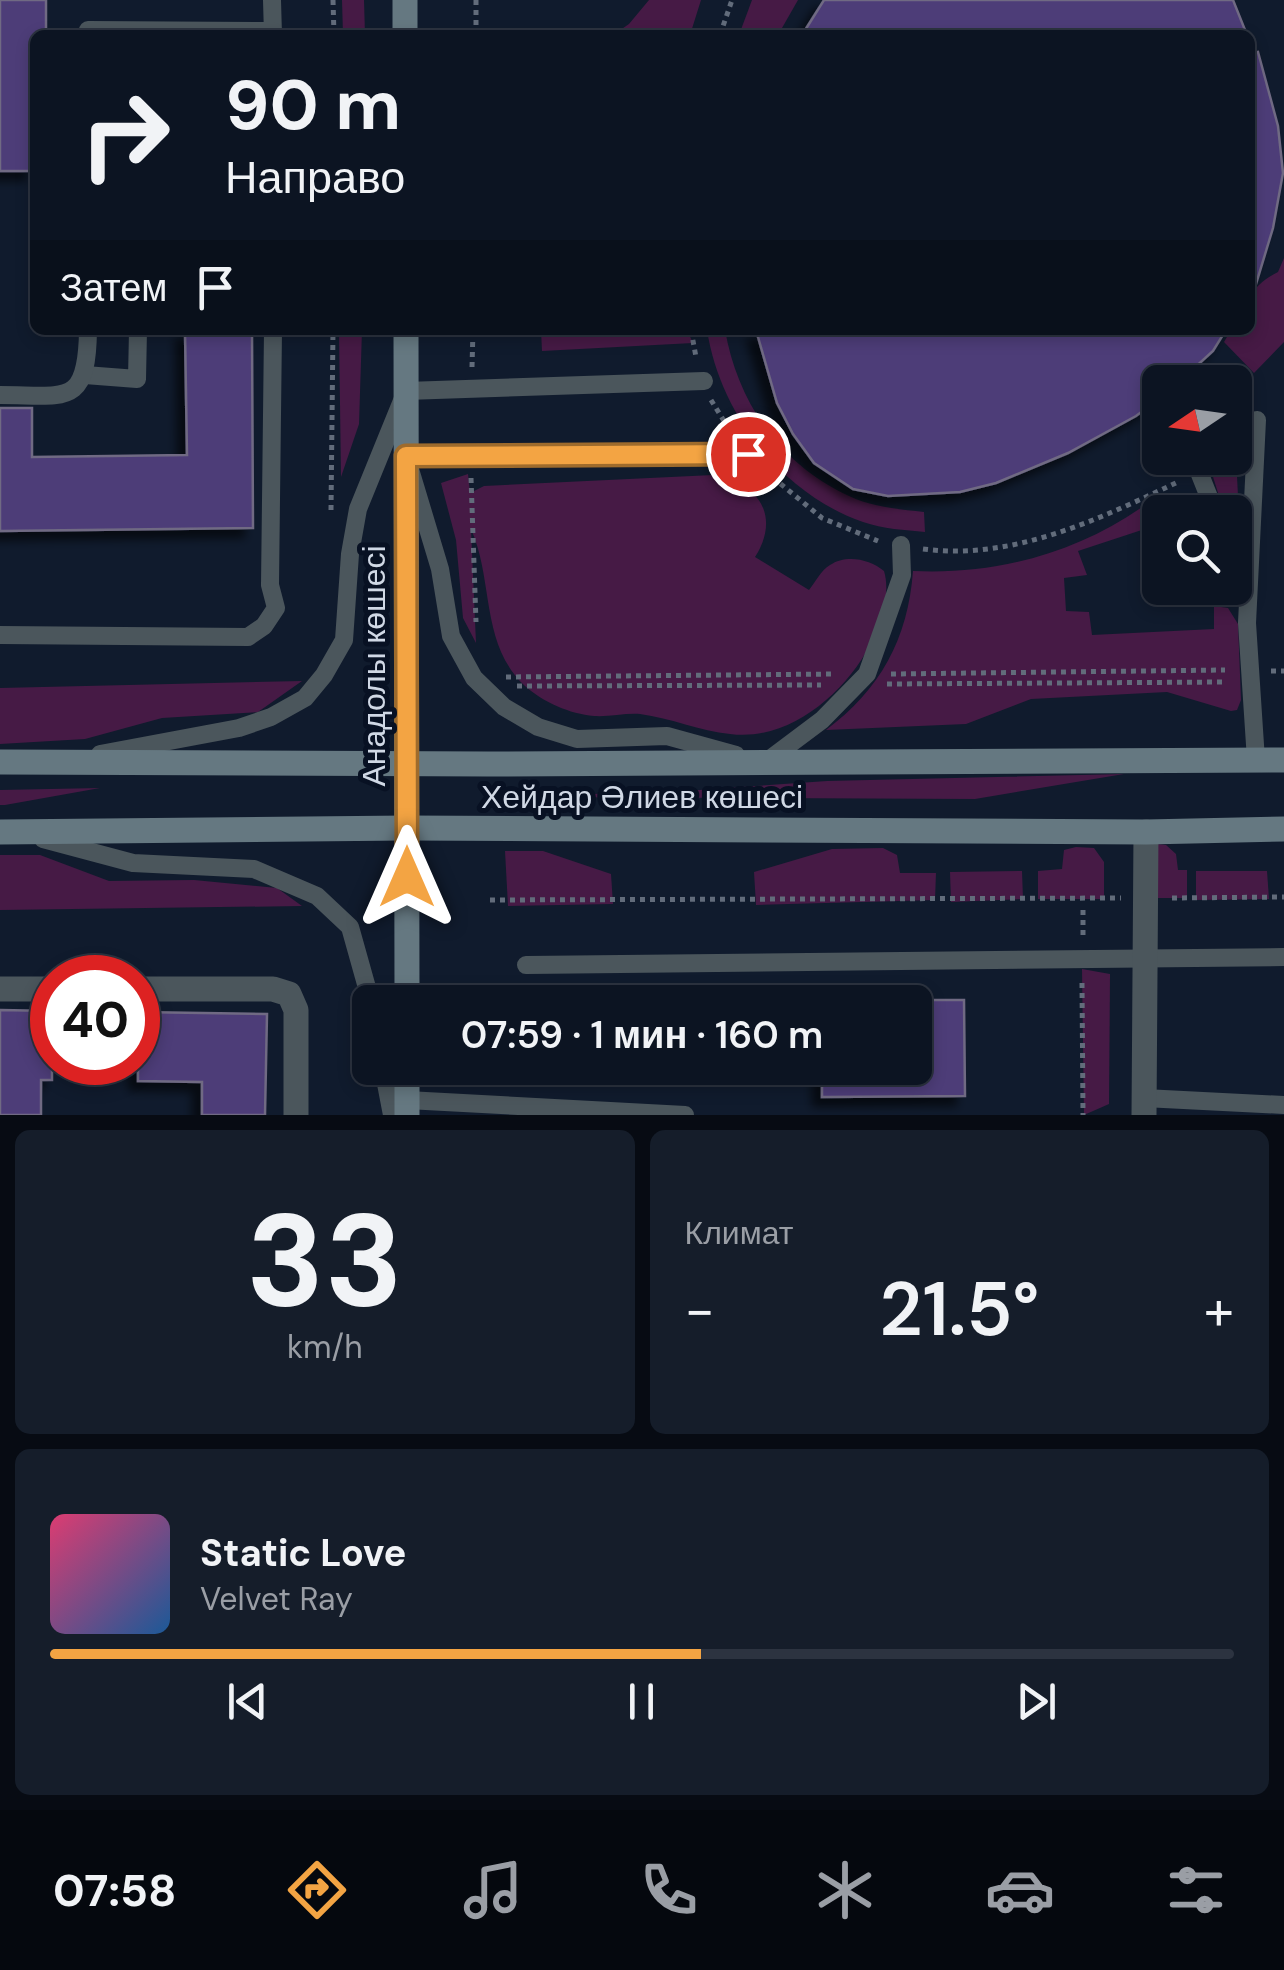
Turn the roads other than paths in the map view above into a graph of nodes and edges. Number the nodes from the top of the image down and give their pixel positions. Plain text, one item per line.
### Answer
1 (272, 0) edge
2 (405, 0) edge
3 (273, 30) edge
4 (405, 30) edge
5 (88, 335) edge
6 (138, 335) edge
7 (273, 335) edge
8 (406, 335) edge
9 (86, 375) junction
10 (704, 381) road end
11 (406, 391) junction
12 (0, 395) edge
13 (1257, 420) dead end
14 (748, 454) road end
15 (406, 456) junction
16 (901, 546) road end
17 (1242, 605) edge
18 (1247, 623) junction
19 (0, 635) edge
20 (1256, 760) junction
21 (1284, 760) edge
22 (65, 761) junction
23 (0, 762) edge
24 (767, 762) junction
25 (407, 763) junction
26 (407, 828) junction
27 (1284, 829) edge
28 (1146, 832) junction
29 (12, 833) edge
30 (1284, 957) edge
31 (1144, 958) junction
32 (526, 965) dead end
33 (366, 985) edge
34 (407, 985) edge
35 (0, 989) edge
36 (30, 989) edge
37 (160, 989) edge
38 (391, 1085) edge
39 (405, 1085) edge
40 (1284, 1105) edge
41 (1144, 1106) edge
42 (402, 1110) edge
43 (296, 1115) edge
44 (685, 1115) edge

1 - 3 lane
2 - 4 street
5 - 9 lane
6 - 9 lane
7 - 19 lane
8 - 11 street, Анадолы көшесі
9 - 12 lane
10 - 11 lane
11 - 15 street, Анадолы көшесі
11 - 22 lane
13 - 18 lane
14 - 15 lane
15 - 24 lane
15 - 25 street, Анадолы көшесі
16 - 24 lane
17 - 18 lane
18 - 20 lane
20 - 21 street, Хейдар Әлиев көшесі
20 - 24 street, Хейдар Әлиев көшесі
22 - 23 street, Хейдар Әлиев көшесі
22 - 25 street, Хейдар Әлиев көшесі
24 - 25 street, Хейдар Әлиев көшесі
25 - 26 street, Анадолы көшесі
26 - 28 street, Хейдар Әлиев көшесі
26 - 29 street, Хейдар Әлиев көшесі
26 - 34 street, Анадолы көшесі
27 - 28 street, Хейдар Әлиев көшесі
28 - 31 street
29 - 33 lane
30 - 31 lane
31 - 32 lane
31 - 41 street
35 - 36 street
37 - 43 street
38 - 42 lane
39 - 42 street
40 - 41 lane
42 - 44 lane

